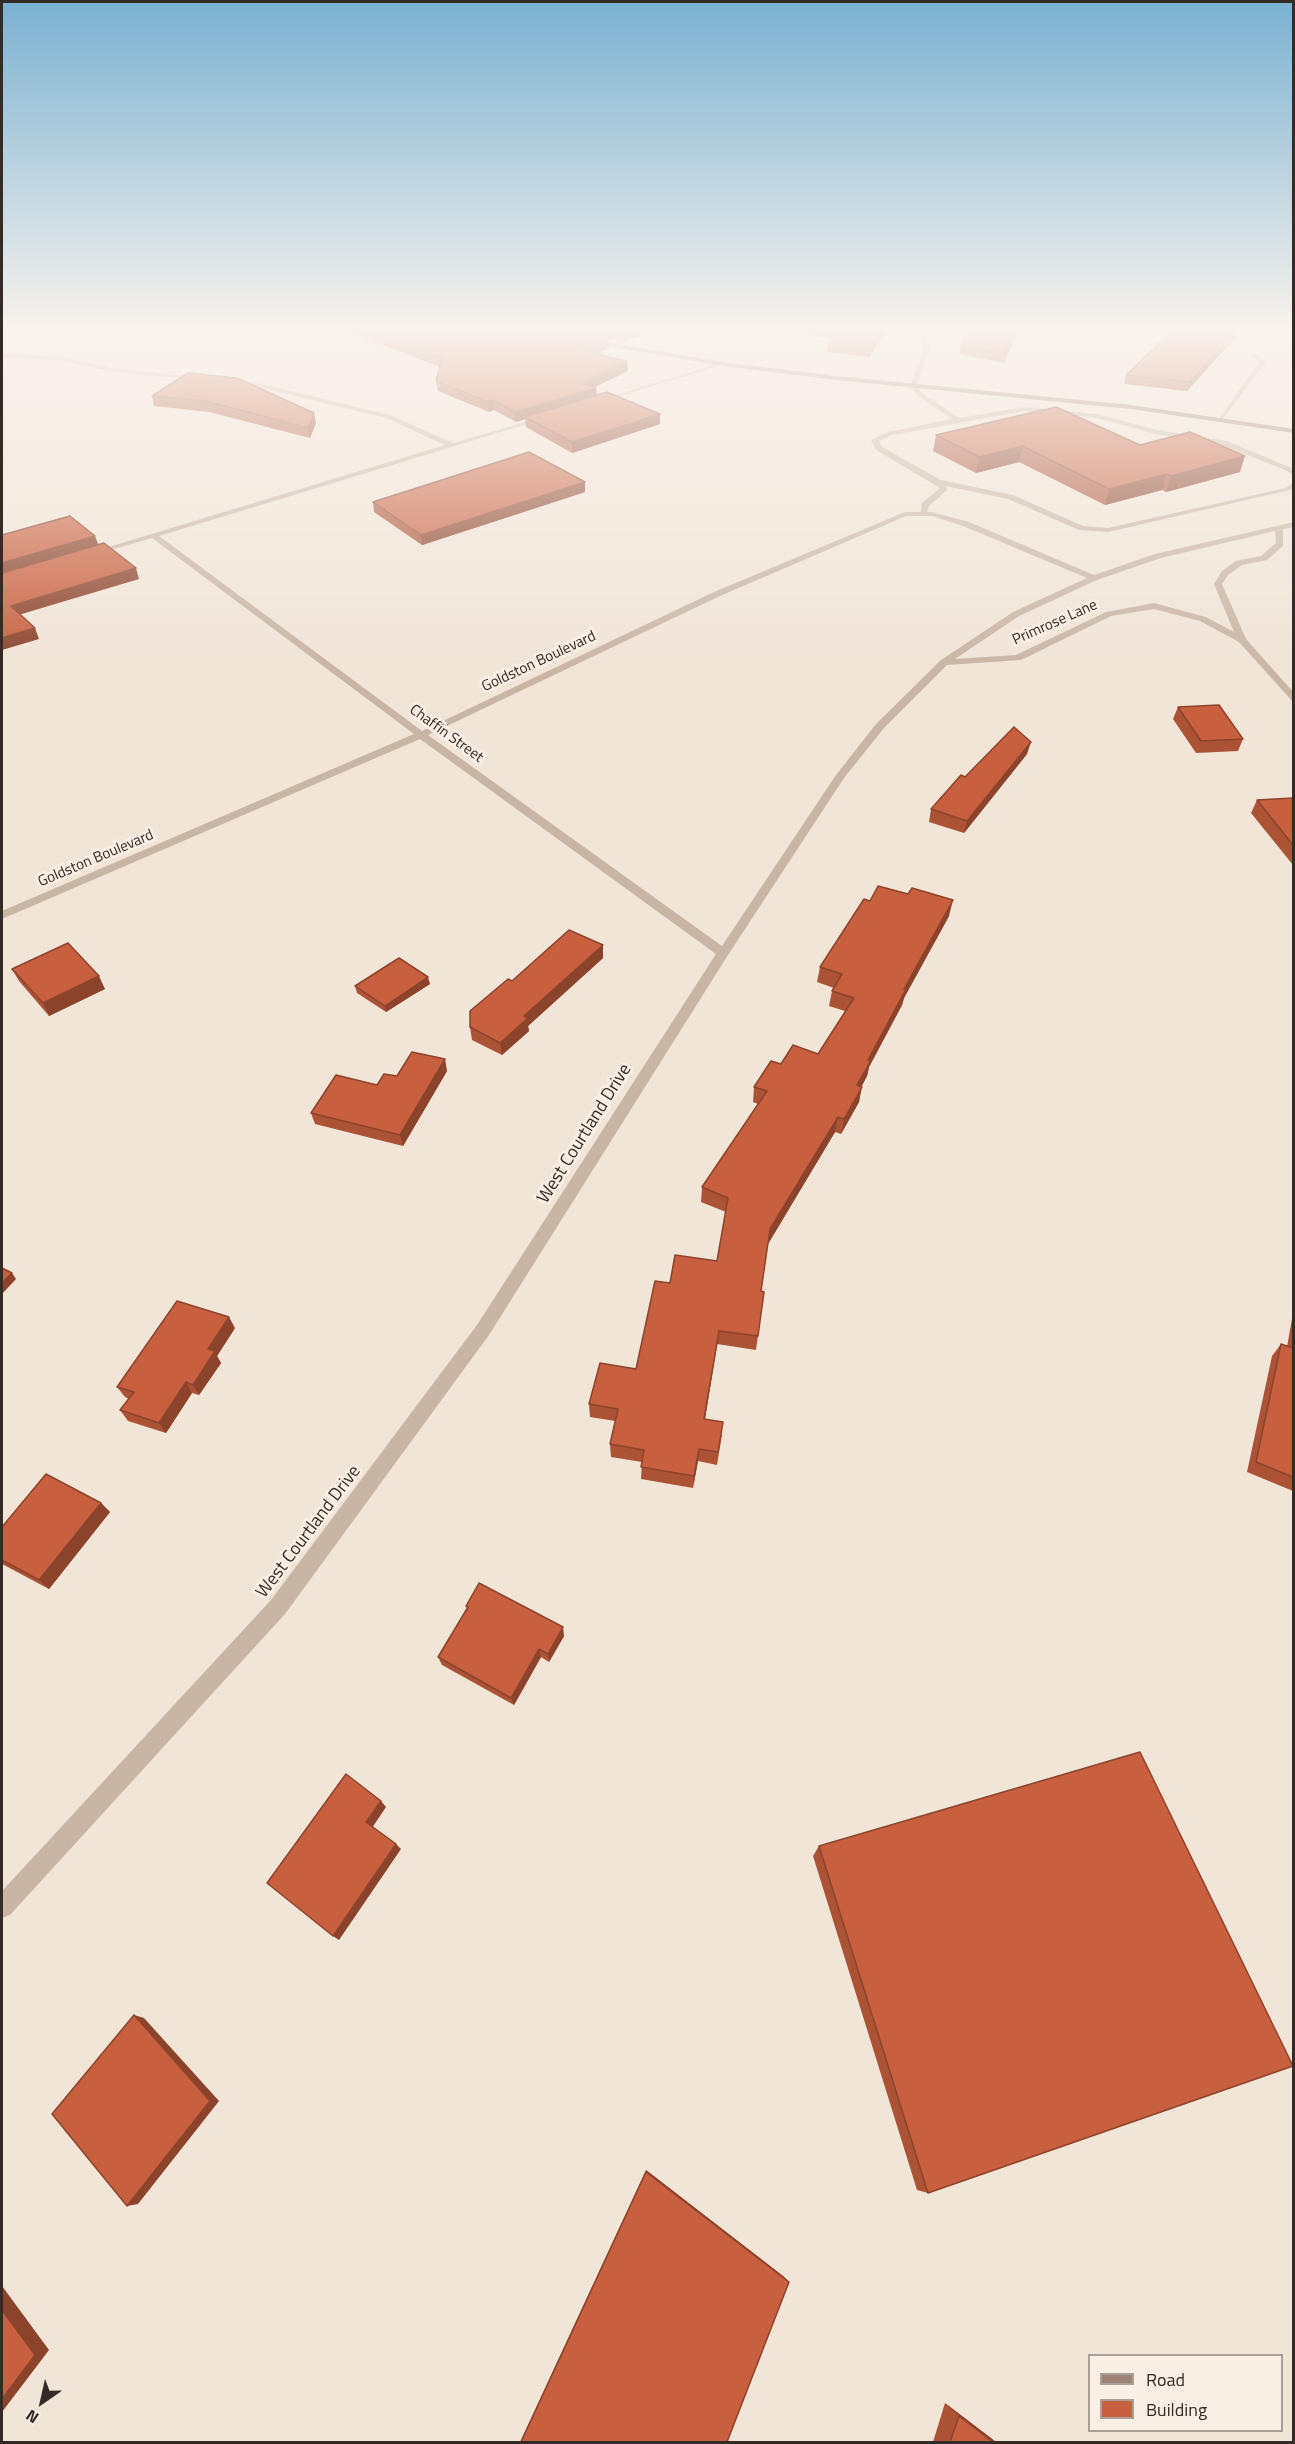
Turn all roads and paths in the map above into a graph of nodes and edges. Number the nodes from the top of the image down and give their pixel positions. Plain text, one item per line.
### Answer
1 (449, 444) edge
2 (459, 444) edge
3 (878, 444) edge
4 (1227, 444) edge
5 (453, 446) junction
6 (1293, 473) edge
7 (939, 482) junction
8 (1293, 484) edge
9 (923, 514) junction
10 (1286, 525) edge
11 (153, 535) junction
12 (88, 554) edge
13 (1094, 578) junction
14 (1242, 640) junction
15 (944, 662) junction
16 (1293, 700) edge
17 (421, 735) junction
18 (2, 915) edge
19 (723, 952) junction
20 (2, 1907) edge

1 - 5 street
2 - 5 street
3 - 7 street
4 - 6 street
5 - 11 street
7 - 8 street
7 - 9 street
9 - 13 street, Goldston Boulevard
9 - 17 street, Goldston Boulevard
10 - 13 street, West Courtland Drive
10 - 14 street, Primrose Lane
11 - 12 street
11 - 17 street, Chaffin Street
13 - 15 street, West Courtland Drive
14 - 15 street, Primrose Lane
14 - 16 street, Primrose Lane
15 - 19 street, West Courtland Drive
17 - 18 street, Goldston Boulevard
17 - 19 street, Chaffin Street
19 - 20 street, West Courtland Drive

